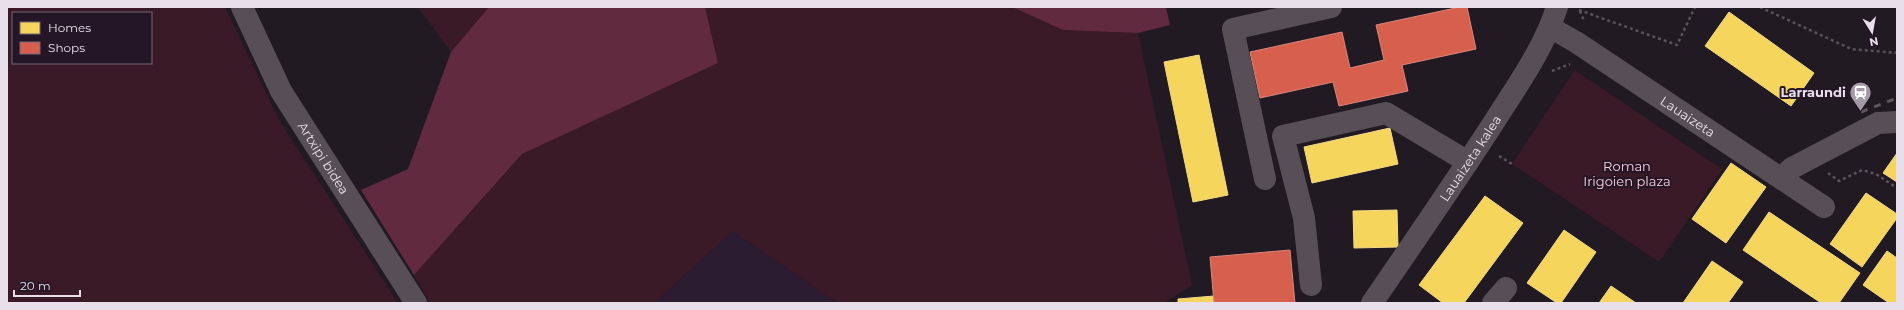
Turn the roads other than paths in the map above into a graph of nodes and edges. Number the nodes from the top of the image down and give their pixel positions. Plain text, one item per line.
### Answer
1 (242, 7) edge
2 (1331, 7) edge
3 (1557, 7) edge
4 (1550, 28) junction
5 (1897, 122) edge
6 (1468, 162) junction
7 (1781, 178) junction
8 (1266, 179) dead end
9 (1824, 207) dead end
10 (1311, 285) dead end
11 (416, 303) edge
12 (1372, 303) edge

1 - 11 street, Artxipi bidea
2 - 8 street
3 - 4 street, Lauaizeta kalea
4 - 6 street, Lauaizeta kalea
4 - 7 street, Lauaizeta
5 - 7 street
6 - 10 street
6 - 12 street, Lauaizeta kalea
7 - 9 street, Lauaizeta

